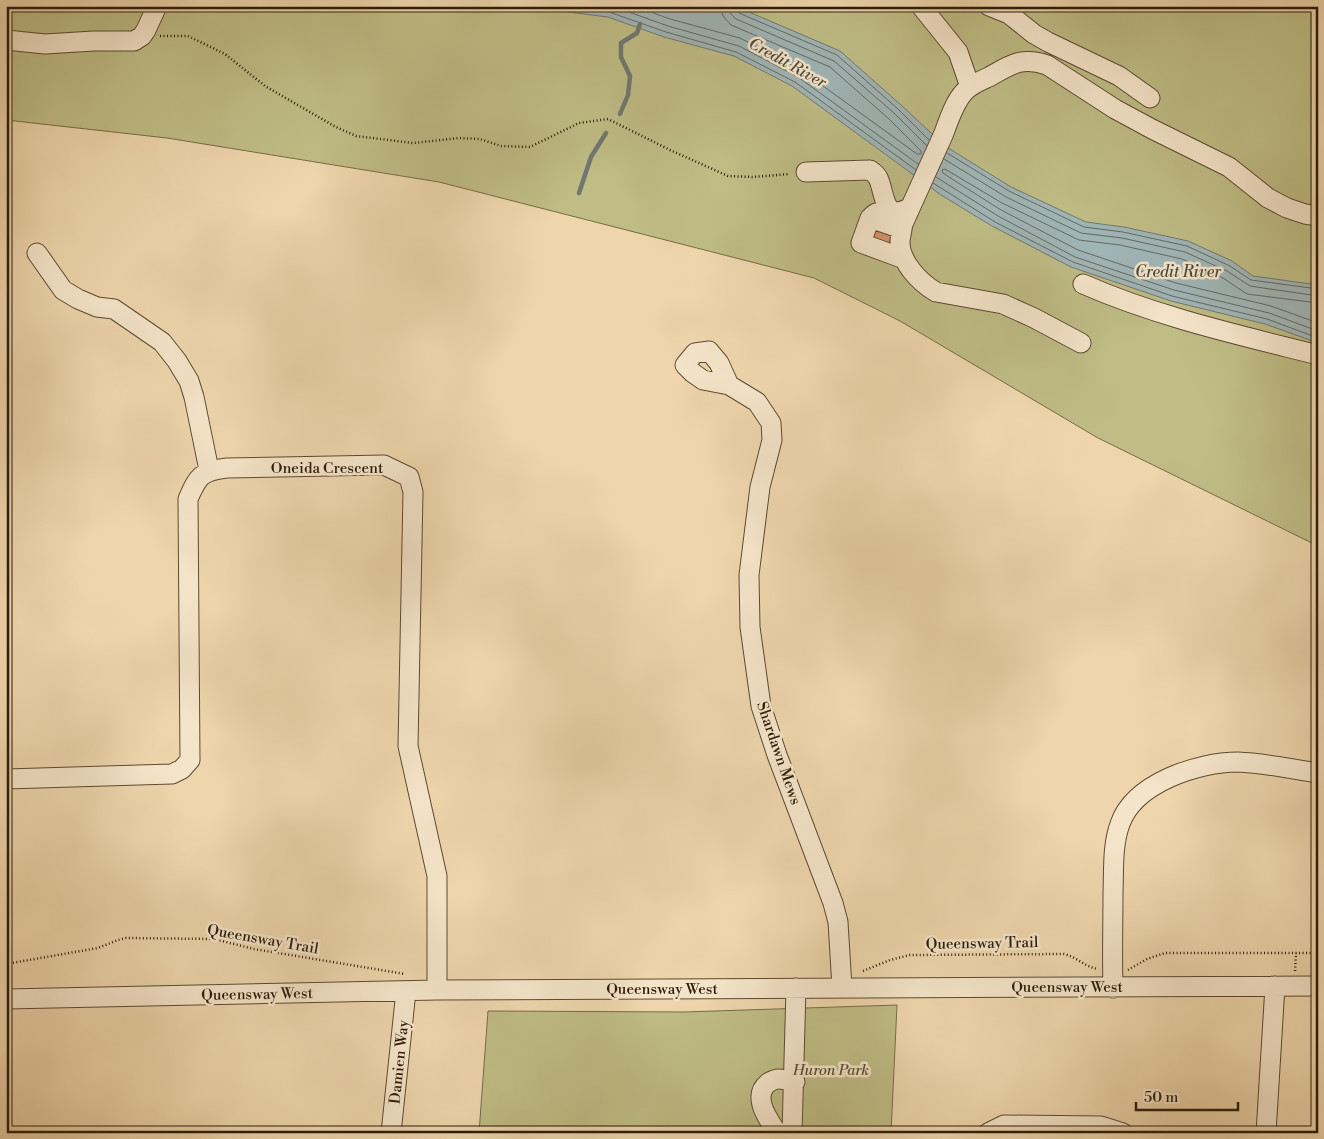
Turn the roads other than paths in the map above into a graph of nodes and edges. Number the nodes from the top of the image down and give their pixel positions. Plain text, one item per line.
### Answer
1 (157, 6) edge
2 (921, 6) edge
3 (989, 6) edge
4 (6, 40) edge
5 (968, 81) dead end
6 (1150, 98) dead end
7 (806, 172) road end
8 (872, 216) dead end
9 (1318, 216) edge
10 (904, 224) junction
11 (37, 253) dead end
12 (902, 256) junction
13 (1083, 284) dead end
14 (1081, 343) dead end
15 (1318, 355) edge
16 (729, 386) dead end
17 (209, 470) junction
18 (1318, 773) edge
19 (6, 780) edge
20 (410, 983) junction
21 (1275, 986) junction
22 (1318, 986) edge
23 (796, 988) junction
24 (842, 988) junction
25 (1113, 988) junction
26 (437, 990) junction
27 (6, 999) edge
28 (795, 1082) junction
29 (391, 1133) edge
30 (777, 1133) edge
31 (792, 1133) edge
32 (988, 1133) edge
33 (1123, 1133) edge
34 (1266, 1133) edge

1 - 4 street
2 - 5 street
3 - 6 street
7 - 10 street
8 - 12 street
9 - 10 street
10 - 12 street
11 - 17 street
12 - 14 street
13 - 15 street
16 - 24 street, Shardawn Mews
17 - 19 street
17 - 26 street, Oneida Crescent
18 - 25 street
20 - 26 street, Queensway West
20 - 27 street, Queensway West
20 - 29 street, Damien Way
21 - 22 street, Queensway West
21 - 25 street, Queensway West
21 - 34 street
23 - 24 street, Queensway West
23 - 26 street, Queensway West
23 - 28 street
24 - 25 street, Queensway West
28 - 30 street
28 - 31 street
32 - 33 street

